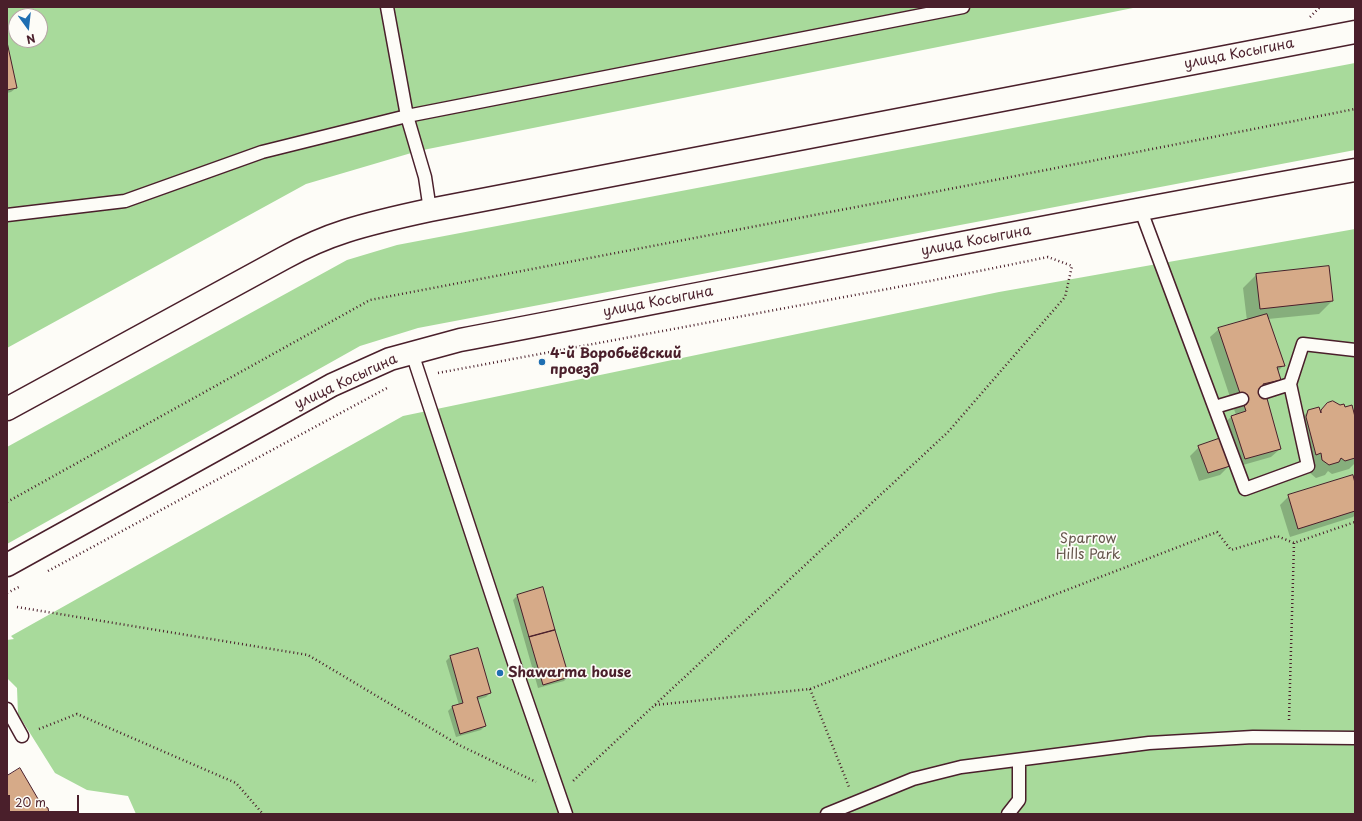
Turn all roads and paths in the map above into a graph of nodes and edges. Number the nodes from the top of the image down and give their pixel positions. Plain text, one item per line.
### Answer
1 (388, 7) edge
2 (963, 7) edge
3 (1320, 7) edge
4 (1310, 17) dead end
5 (1355, 32) edge
6 (1355, 109) edge
7 (407, 116) junction
8 (1355, 170) edge
9 (1140, 208) junction
10 (430, 210) junction
11 (7, 215) edge
12 (1355, 350) edge
13 (412, 353) junction
14 (420, 376) junction
15 (1290, 384) junction
16 (1265, 392) dead end
17 (1242, 399) dead end
18 (1214, 407) junction
19 (7, 409) edge
20 (7, 502) edge
21 (1355, 522) edge
22 (1294, 543) junction
23 (7, 565) edge
24 (42, 574) dead end
25 (21, 586) dead end
26 (7, 593) edge
27 (17, 607) dead end
28 (810, 690) junction
29 (655, 705) junction
30 (7, 709) edge
31 (22, 736) joint
32 (1288, 737) junction
33 (1355, 738) edge
34 (1019, 760) junction
35 (559, 794) junction
36 (856, 802) junction
37 (263, 814) edge
38 (566, 814) edge
39 (827, 814) edge
40 (1008, 814) edge

1 - 7 lane
2 - 7 lane
3 - 4 path
5 - 10 main road, улица Косыгина
6 - 20 path
7 - 10 lane
7 - 11 lane
8 - 9 main road, улица Косыгина
9 - 13 main road, улица Косыгина
9 - 18 lane
10 - 19 main road, улица Косыгина
12 - 15 lane
13 - 14 lane
13 - 23 main road, улица Косыгина
14 - 24 path
14 - 29 path
14 - 35 lane
15 - 16 lane
15 - 18 lane
17 - 18 lane
21 - 22 path
22 - 28 path
22 - 32 path
25 - 26 path
27 - 35 path
28 - 29 path
28 - 36 path
29 - 35 path
30 - 31 lane
31 - 37 path
32 - 33 lane
32 - 34 lane
34 - 36 lane
34 - 40 lane
35 - 38 lane
36 - 39 lane

